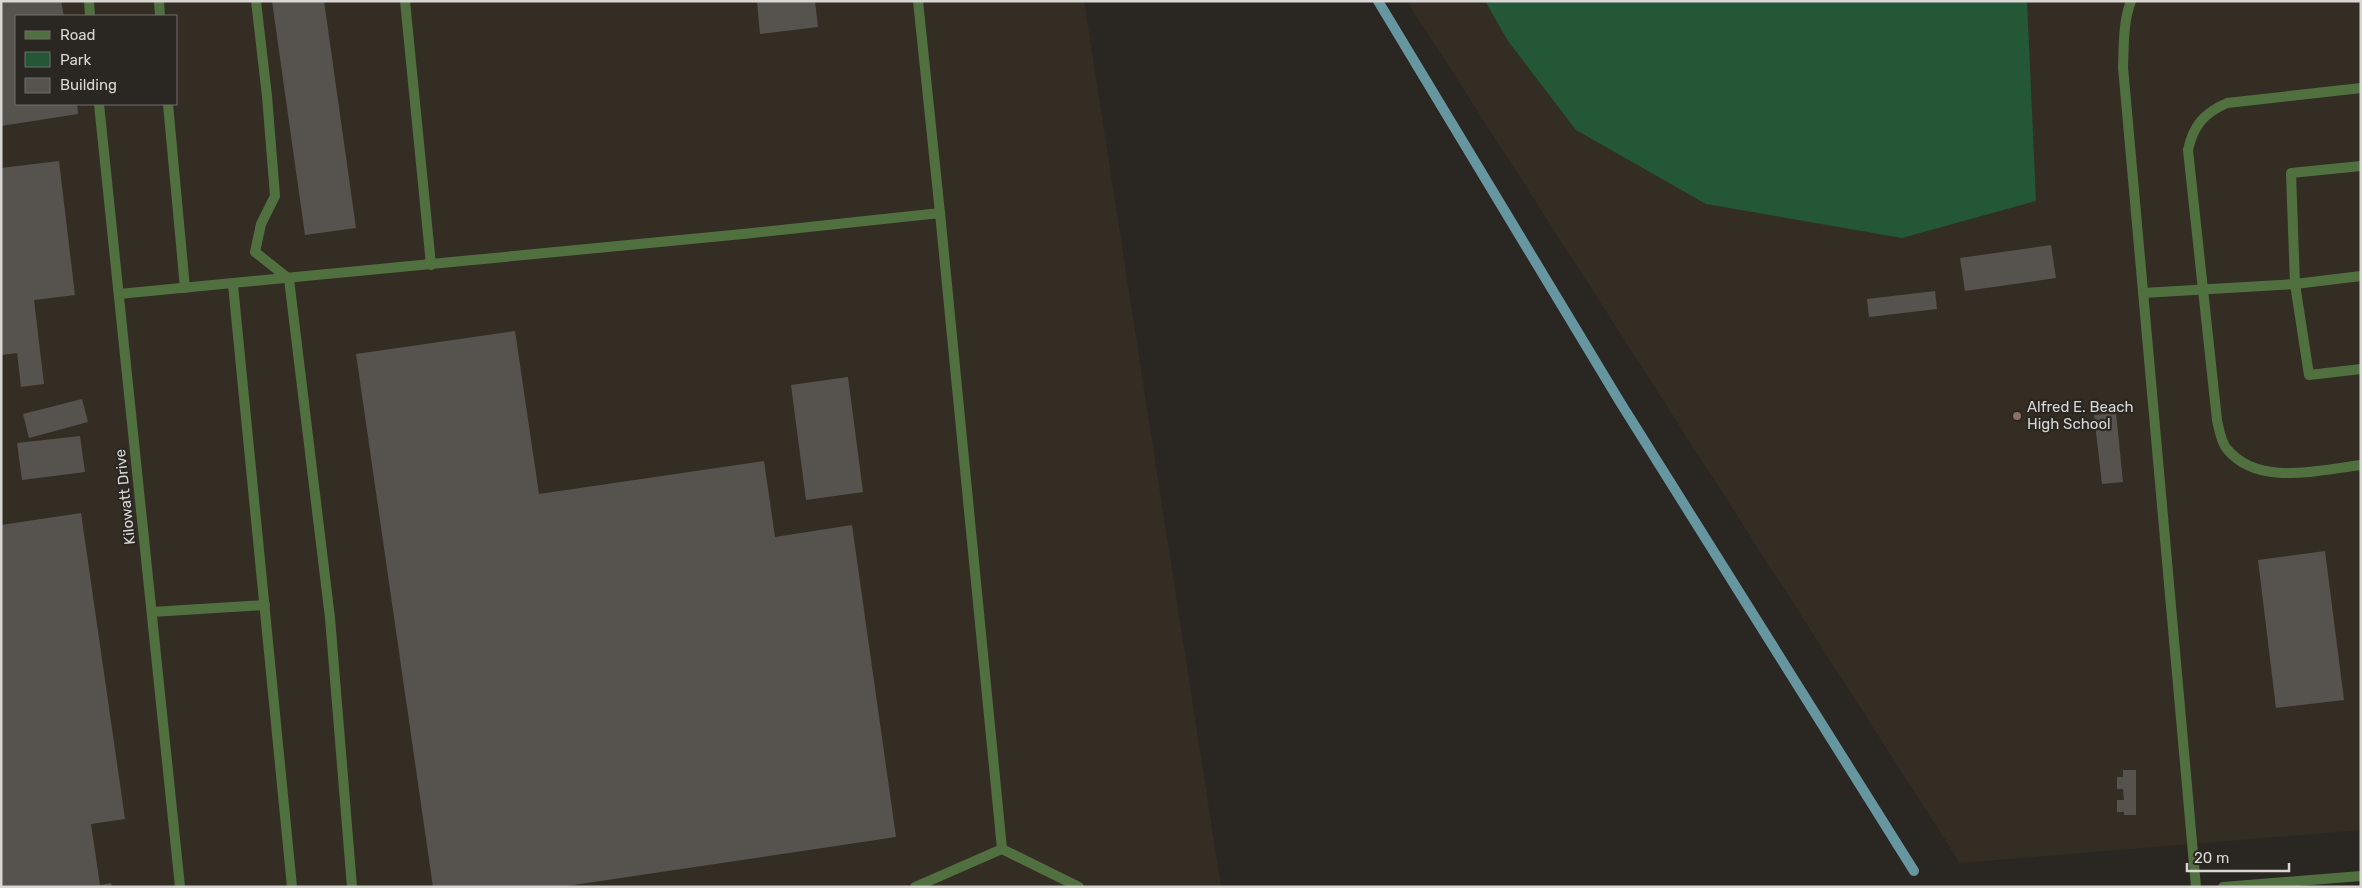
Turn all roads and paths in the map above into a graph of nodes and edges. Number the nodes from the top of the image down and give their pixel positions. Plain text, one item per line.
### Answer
1 (89, 1) edge
2 (159, 1) edge
3 (256, 1) edge
4 (405, 1) edge
5 (918, 1) edge
6 (2131, 1) edge
7 (90, 15) edge
8 (160, 15) edge
9 (2361, 88) edge
10 (99, 105) edge
11 (168, 105) edge
12 (2361, 166) edge
13 (940, 213) junction
14 (431, 265) junction
15 (2361, 276) edge
16 (289, 279) junction
17 (2295, 284) junction
18 (233, 285) junction
19 (185, 288) junction
20 (2203, 288) junction
21 (2143, 293) junction
22 (119, 294) junction
23 (2361, 369) edge
24 (2361, 465) edge
25 (266, 605) junction
26 (152, 612) junction
27 (1002, 849) junction
28 (2361, 876) edge
29 (2273, 885) edge
30 (180, 887) edge
31 (292, 887) edge
32 (352, 887) edge
33 (915, 887) edge
34 (1079, 887) edge
35 (2196, 887) edge
36 (2223, 887) edge

1 - 7 street
2 - 8 street
3 - 16 street
4 - 14 street
5 - 13 street
6 - 21 street
9 - 20 street
10 - 22 street, Kilowatt Drive
11 - 19 street
12 - 17 street
13 - 14 street
13 - 27 street
14 - 16 street
15 - 17 street
16 - 18 street
16 - 32 street
17 - 20 street
17 - 23 street
18 - 19 street
18 - 25 street
19 - 22 street
20 - 21 street
20 - 24 street
21 - 35 street
22 - 26 street, Kilowatt Drive
25 - 26 street
25 - 31 street
26 - 30 street, Kilowatt Drive
27 - 33 street
27 - 34 street
28 - 29 street
29 - 36 street

